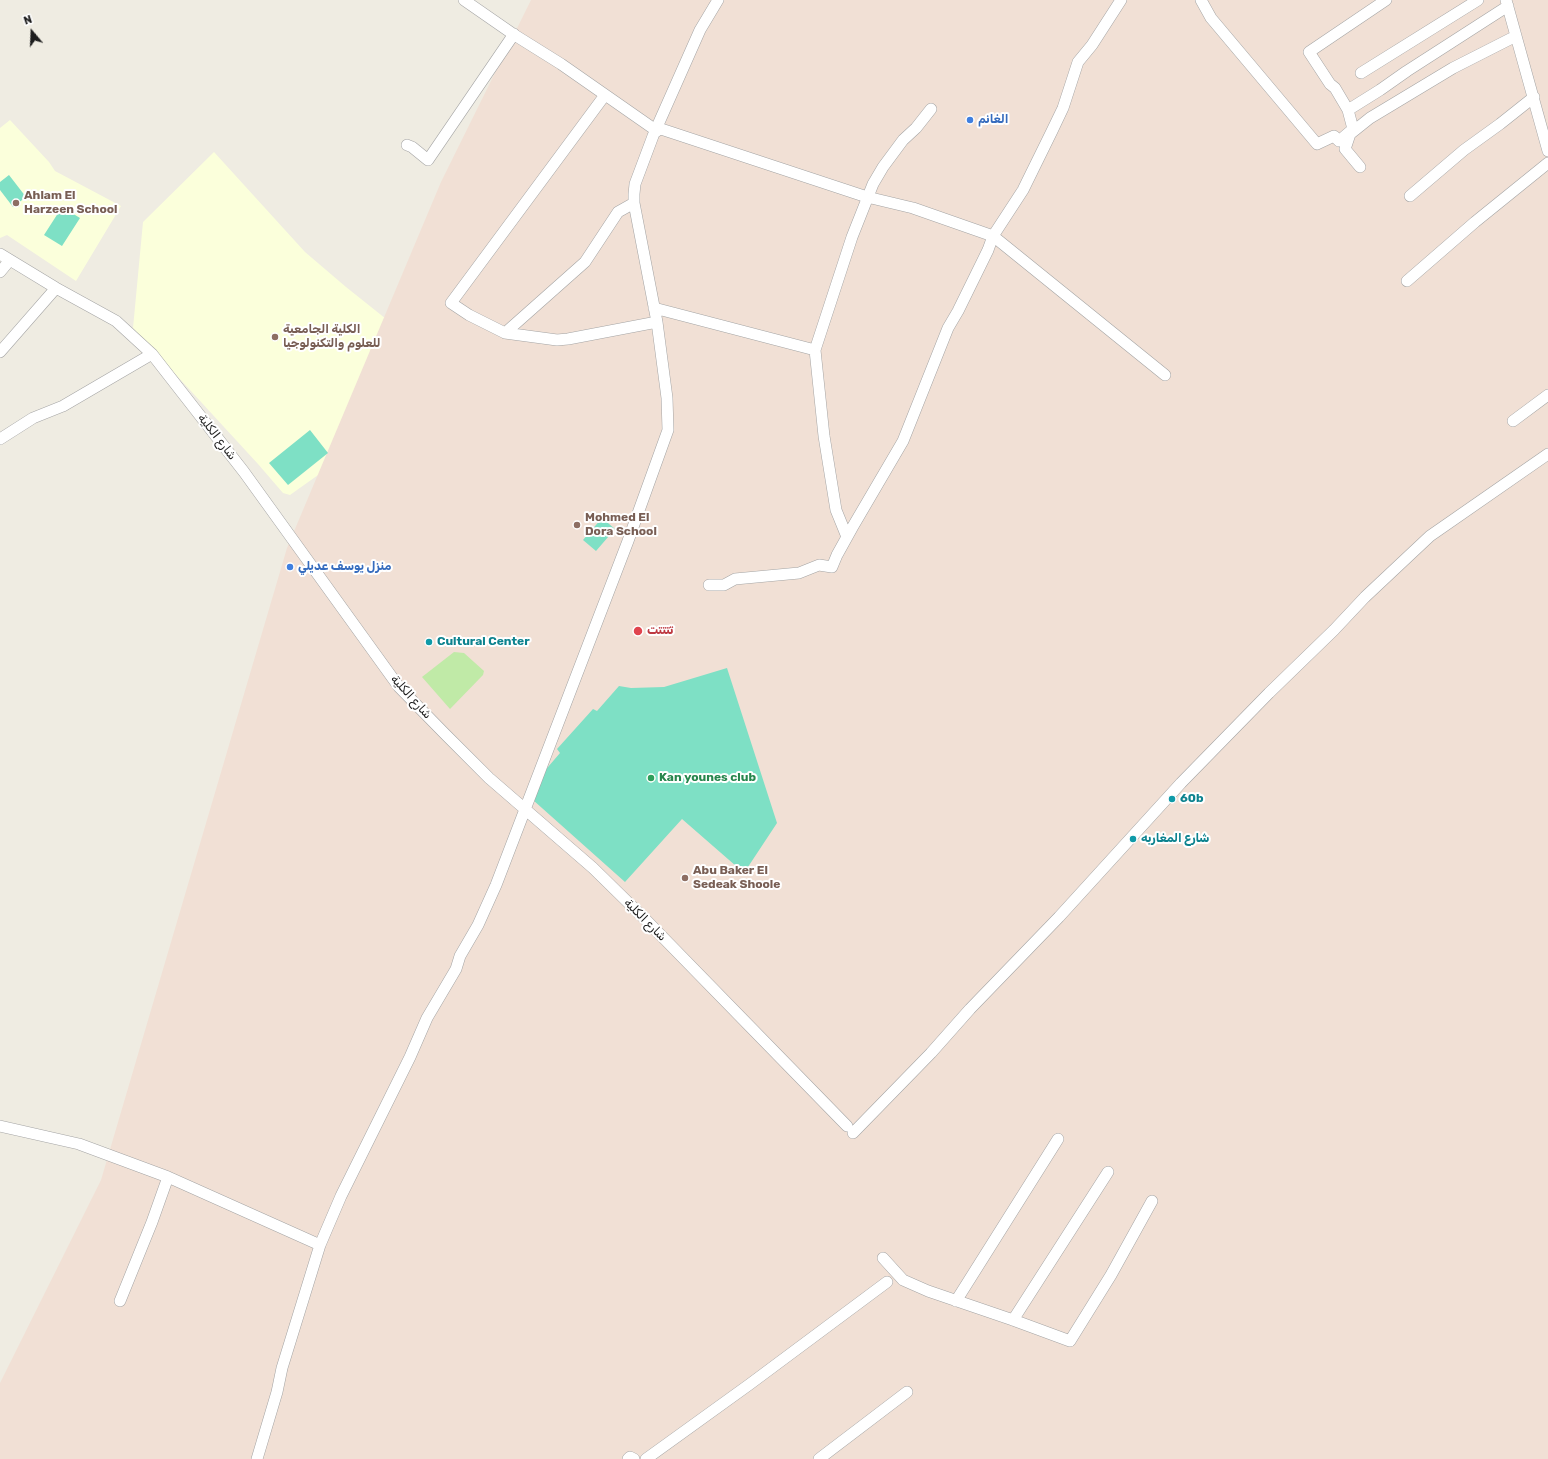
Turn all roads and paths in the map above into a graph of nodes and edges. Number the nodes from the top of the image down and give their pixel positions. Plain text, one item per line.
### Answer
1 (464, 0) edge
2 (718, 0) edge
3 (1121, 0) edge
4 (1201, 0) edge
5 (1386, 0) edge
6 (1478, 0) edge
7 (1507, 3) edge
8 (514, 34) junction
9 (1516, 36) junction
10 (1361, 73) dead end
11 (604, 95) junction
12 (1534, 98) junction
13 (931, 109) dead end
14 (1348, 110) junction
15 (657, 130) junction
16 (407, 145) dead end
17 (1548, 151) edge
18 (1548, 163) edge
19 (1360, 167) dead end
20 (1410, 196) dead end
21 (867, 197) junction
22 (634, 204) junction
23 (993, 236) junction
24 (0, 254) edge
25 (10, 260) junction
26 (0, 272) edge
27 (1407, 281) dead end
28 (56, 288) junction
29 (654, 308) junction
30 (657, 322) junction
31 (505, 333) junction
32 (815, 350) junction
33 (0, 352) edge
34 (152, 354) junction
35 (1165, 375) dead end
36 (1548, 395) edge
37 (1513, 421) dead end
38 (0, 439) edge
39 (1548, 454) edge
40 (847, 537) junction
41 (710, 585) dead end
42 (525, 809) junction
43 (0, 1126) edge
44 (1058, 1139) dead end
45 (1108, 1172) dead end
46 (168, 1177) junction
47 (1152, 1201) dead end
48 (320, 1245) junction
49 (883, 1258) dead end
50 (887, 1282) dead end
51 (120, 1301) dead end
52 (956, 1301) junction
53 (1014, 1320) junction
54 (907, 1392) dead end
55 (257, 1459) edge
56 (628, 1459) edge
57 (634, 1459) edge
58 (646, 1459) edge
59 (819, 1459) edge

1 - 8 street
2 - 15 street
3 - 23 street
4 - 14 street
5 - 14 street
6 - 10 street
7 - 9 street
7 - 14 street
8 - 11 street
8 - 16 street
9 - 12 street
9 - 19 street
11 - 15 street
11 - 31 street
12 - 17 street
12 - 20 street
13 - 21 street
15 - 21 street
15 - 22 street
18 - 27 street
21 - 23 street
21 - 32 street
22 - 29 street
22 - 31 street
23 - 35 street
23 - 40 street
24 - 25 street, شارع الكلية
25 - 26 street
25 - 28 street, شارع الكلية
28 - 33 street
28 - 34 street, شارع الكلية
29 - 30 street
29 - 32 street
30 - 31 street
30 - 42 street
32 - 40 street
34 - 38 street
34 - 42 street, شارع الكلية
36 - 37 street
39 - 42 street, شارع الكلية
40 - 41 street
42 - 48 street
43 - 46 street
44 - 52 street
45 - 53 street
46 - 48 street
46 - 51 street
47 - 53 street
48 - 55 street
49 - 52 street
50 - 58 street
52 - 53 street
54 - 59 street
56 - 57 street

